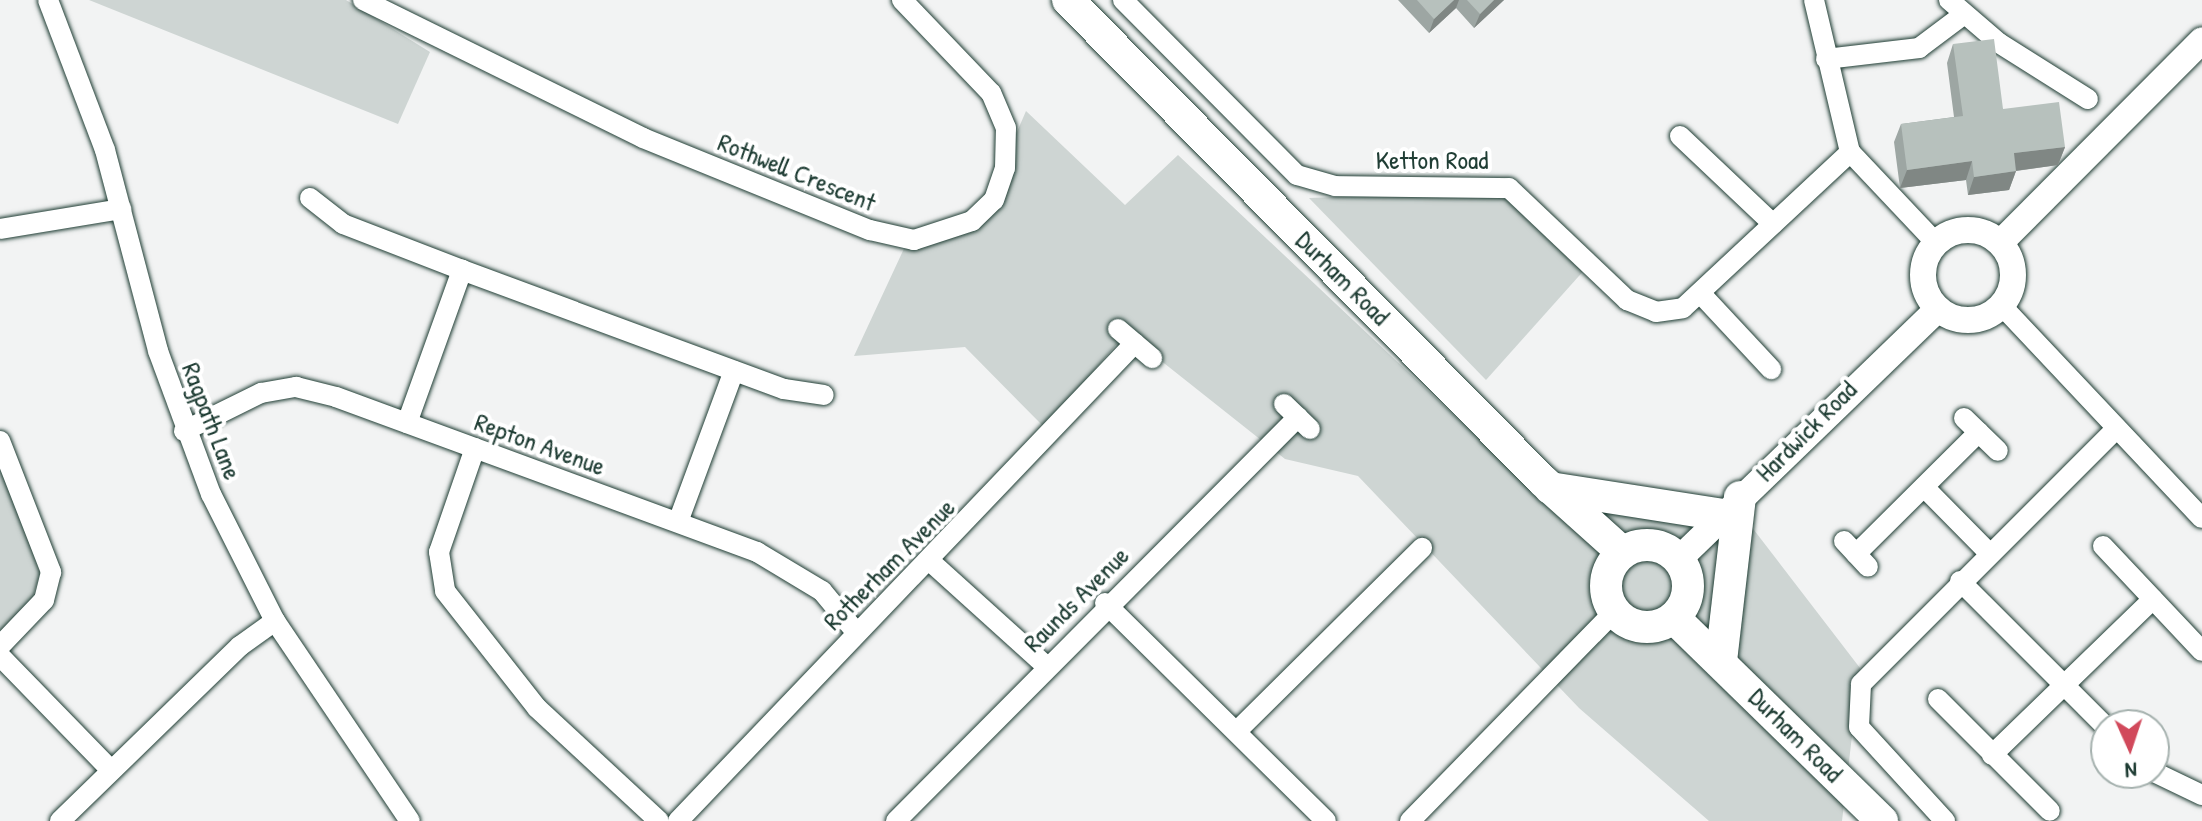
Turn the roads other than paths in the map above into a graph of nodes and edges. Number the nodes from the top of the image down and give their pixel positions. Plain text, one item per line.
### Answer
1 (48, 0) edge
2 (363, 0) edge
3 (902, 0) edge
4 (1068, 0) edge
5 (1123, 0) edge
6 (1814, 0) edge
7 (394, 7) edge
8 (1956, 8) edge
9 (2202, 40) edge
10 (1826, 59) junction
11 (2088, 99) dead end
12 (1680, 136) dead end
13 (1850, 152) junction
14 (310, 198) dead end
15 (121, 209) junction
16 (1773, 224) junction
17 (0, 229) edge
18 (2000, 243) junction
19 (1937, 244) junction
20 (462, 270) junction
21 (1701, 294) junction
22 (2002, 306) junction
23 (1938, 309) junction
24 (1118, 329) dead end
25 (1135, 343) junction
26 (1152, 358) dead end
27 (1771, 369) dead end
28 (734, 371) junction
29 (824, 395) dead end
30 (1298, 417) dead end
31 (407, 423) junction
32 (2116, 429) junction
33 (184, 431) junction
34 (0, 441) edge
35 (475, 448) junction
36 (1998, 451) dead end
37 (1924, 487) junction
38 (1550, 488) junction
39 (1731, 506) junction
40 (2202, 518) edge
41 (678, 522) junction
42 (2103, 546) dead end
43 (1422, 548) dead end
44 (1622, 552) junction
45 (1989, 553) junction
46 (1856, 554) dead end
47 (1679, 559) junction
48 (931, 562) junction
49 (1960, 581) junction
50 (2153, 599) junction
51 (1105, 603) junction
52 (1614, 612) junction
53 (1674, 618) junction
54 (275, 621) junction
55 (856, 632) junction
56 (0, 646) edge
57 (2202, 651) edge
58 (0, 656) edge
59 (1721, 661) junction
60 (1046, 666) junction
61 (2063, 685) junction
62 (1938, 699) dead end
63 (2090, 711) edge
64 (1238, 730) junction
65 (1992, 755) junction
66 (111, 770) junction
67 (2170, 780) edge
68 (2202, 795) edge
69 (2050, 811) dead end
70 (60, 821) edge
71 (410, 821) edge
72 (659, 821) edge
73 (678, 821) edge
74 (896, 821) edge
75 (1326, 821) edge
76 (1410, 821) edge
77 (1882, 821) edge
78 (1945, 821) edge

1 - 15 street, Ragpath Lane
2 - 7 street, Rothwell Crescent
3 - 7 street, Rothwell Crescent
4 - 38 main road, Durham Road
5 - 21 street, Ketton Road
6 - 10 street
8 - 10 street
8 - 11 street
9 - 18 street
10 - 13 street
12 - 16 street
13 - 16 street, Ketton Road
13 - 19 street
14 - 20 street
15 - 17 street
15 - 33 street, Ragpath Lane
16 - 21 street, Ketton Road
18 - 19 street
18 - 22 street
19 - 23 street
20 - 28 street
20 - 31 street
21 - 27 street
22 - 23 street
22 - 32 street
23 - 39 street, Hardwick Road
24 - 25 street
25 - 26 street
25 - 48 street, Rotherham Avenue
28 - 29 street
28 - 41 street
30 - 51 street, Raunds Avenue
31 - 33 street, Repton Avenue
31 - 35 street, Repton Avenue
32 - 40 street
32 - 45 street
33 - 54 street, Ragpath Lane
34 - 56 street
35 - 41 street, Repton Avenue
35 - 72 street
36 - 37 street
37 - 45 street
37 - 46 street
38 - 39 main road
38 - 44 main road, Durham Road
39 - 47 street, Hardwick Road
39 - 59 main road
41 - 55 street, Repton Avenue
42 - 50 street
43 - 64 street
44 - 47 main road
44 - 52 main road
45 - 49 street
47 - 53 main road
48 - 55 street, Rotherham Avenue
48 - 60 street
49 - 61 street
49 - 78 street
50 - 57 street
50 - 61 street
51 - 60 street, Raunds Avenue
51 - 64 street
52 - 53 main road
52 - 76 street
53 - 59 main road, Durham Road
54 - 66 street
54 - 71 street, Ragpath Lane
55 - 73 street, Rotherham Avenue
58 - 66 street
59 - 77 main road, Durham Road
60 - 74 street, Raunds Avenue
61 - 63 street
61 - 65 street
62 - 65 street
64 - 75 street
65 - 69 street
66 - 70 street
67 - 68 street

